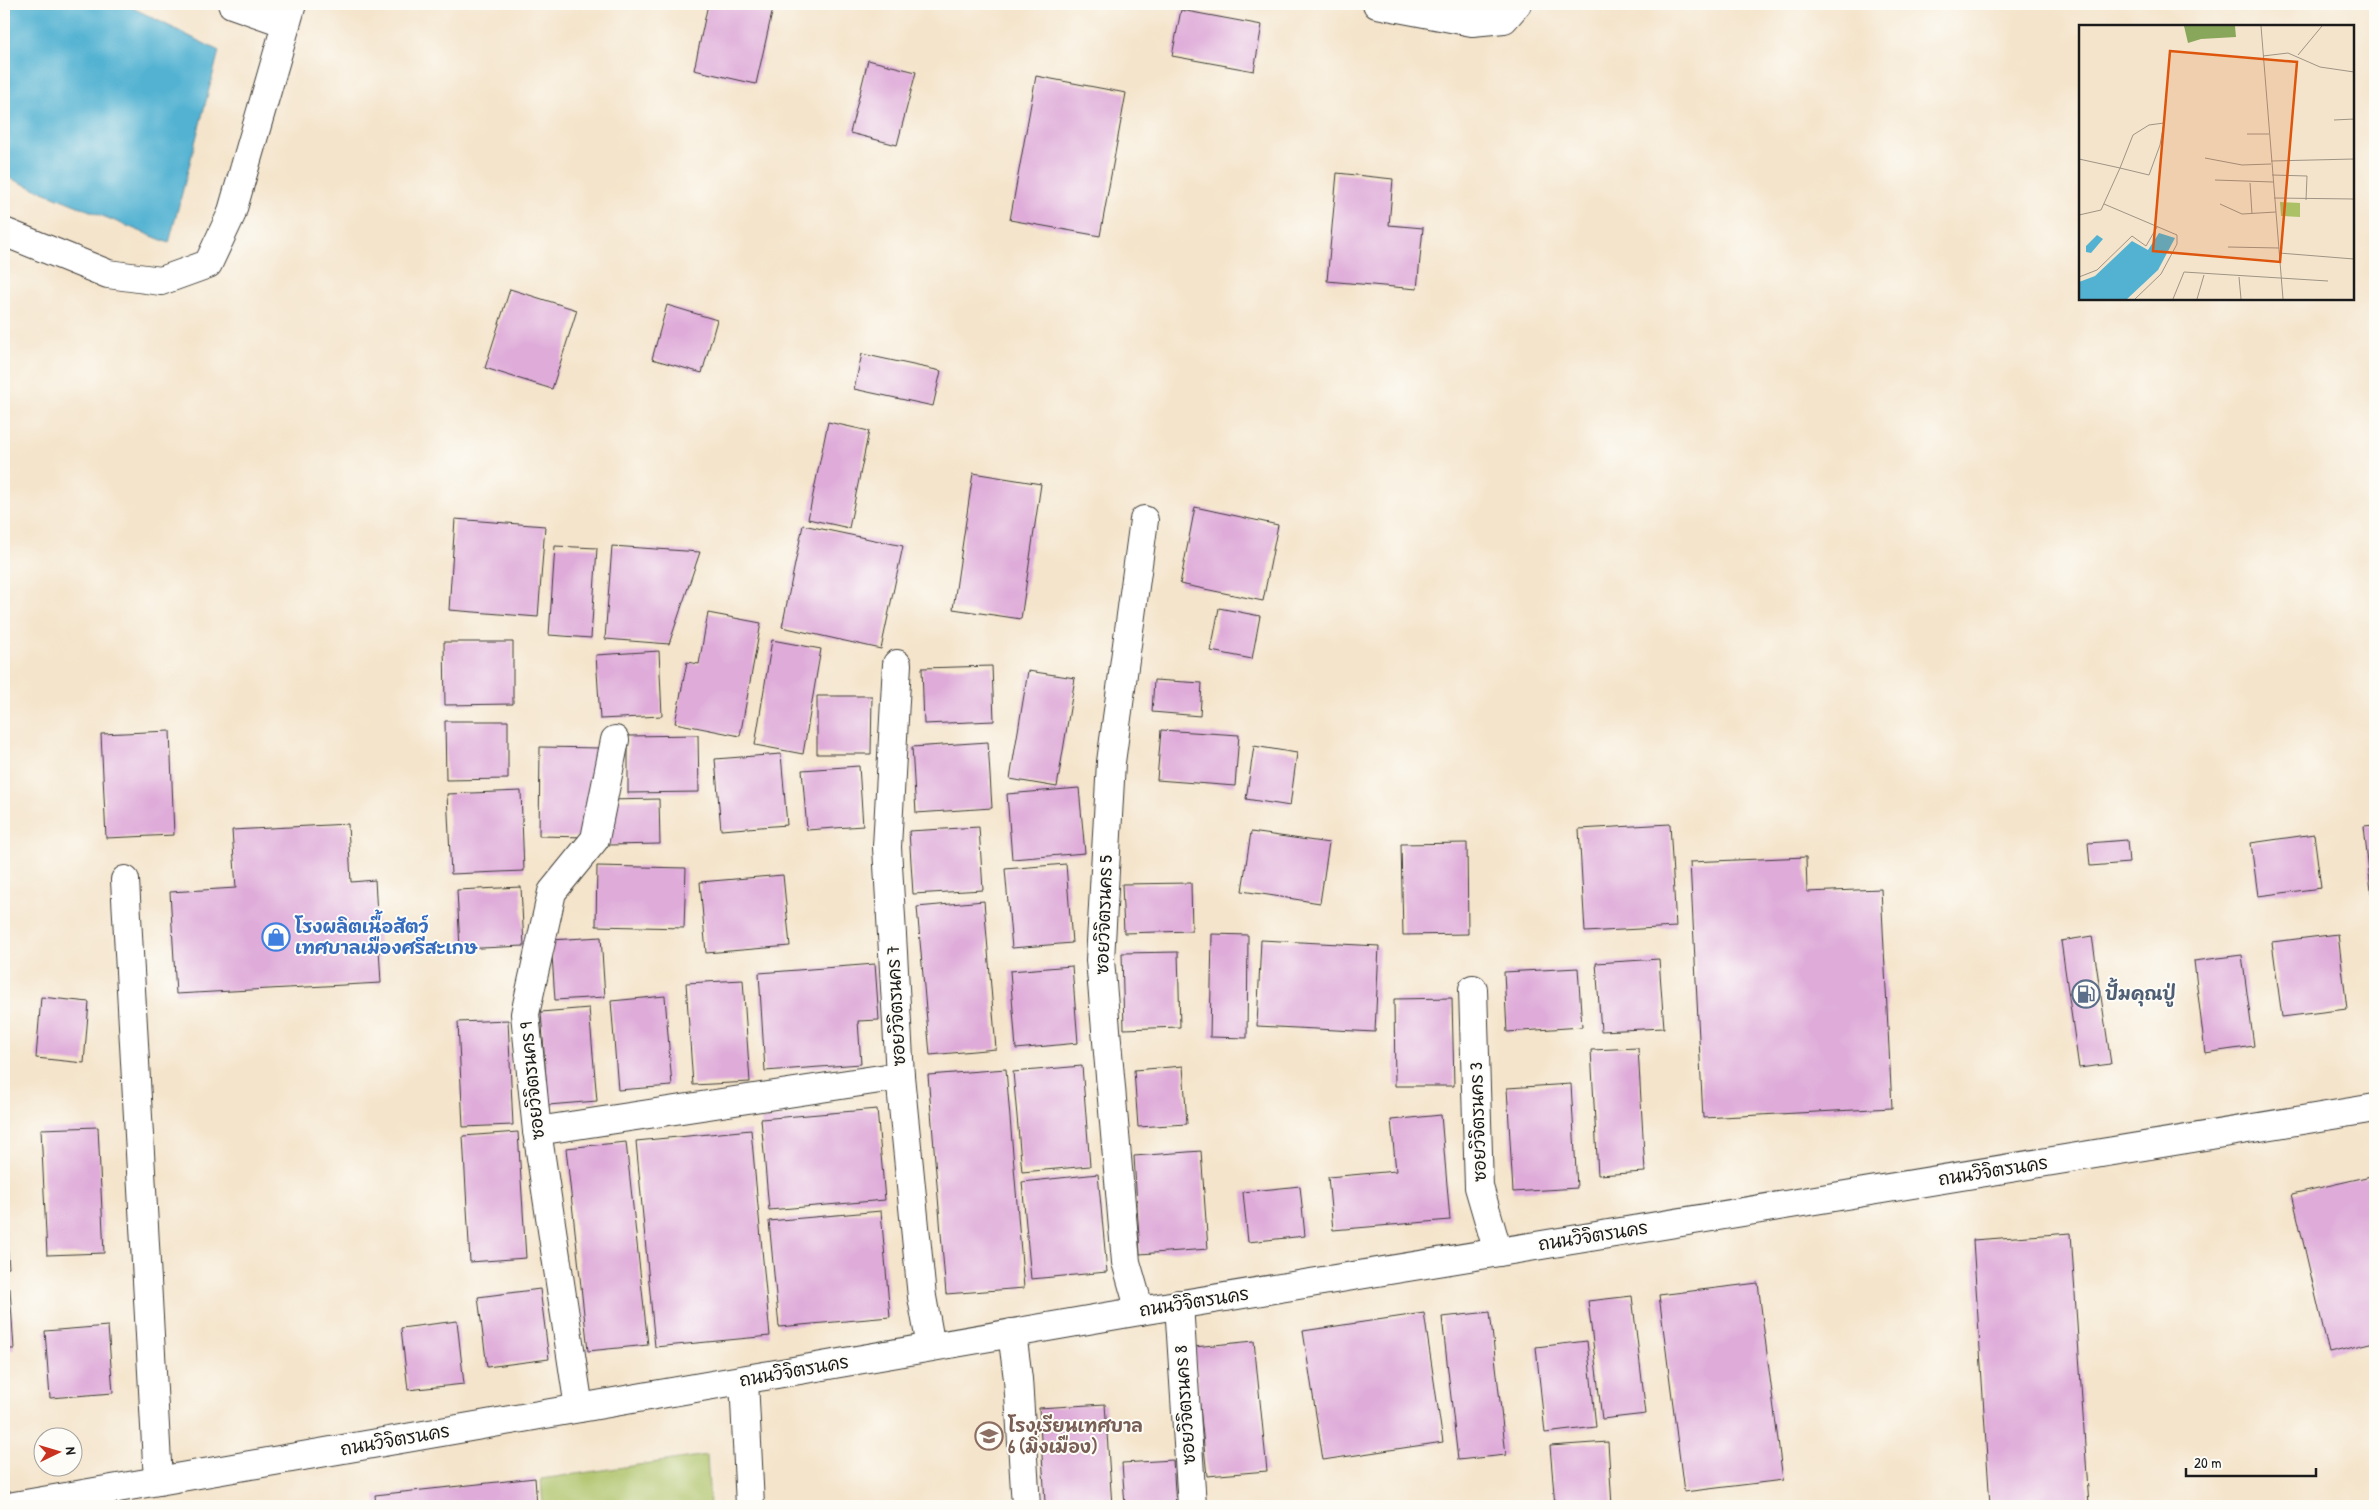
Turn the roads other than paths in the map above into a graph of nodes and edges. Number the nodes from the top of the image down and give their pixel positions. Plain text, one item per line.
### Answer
1 (232, 4) edge
2 (1377, 4) edge
3 (1517, 4) edge
4 (289, 13) edge
5 (4, 232) edge
6 (1144, 520) dead end
7 (897, 664) dead end
8 (615, 740) dead end
9 (125, 880) dead end
10 (1473, 989) dead end
11 (900, 1076) junction
12 (2375, 1108) edge
13 (537, 1131) junction
14 (1498, 1252) junction
15 (1179, 1304) junction
16 (1140, 1311) junction
17 (1012, 1333) junction
18 (931, 1347) junction
19 (744, 1380) junction
20 (579, 1408) junction
21 (158, 1481) junction
22 (101, 1499) edge
23 (14, 1506) edge
24 (750, 1506) edge
25 (1026, 1506) edge
26 (1192, 1506) edge

1 - 4 street
2 - 3 street
4 - 5 street
6 - 16 street, ซอยวิจิตรนคร 5
7 - 11 street, ซอยวิจิตรนคร 7
8 - 13 street, ซอยวิจิตรนคร 9
9 - 21 street
10 - 14 street, ซอยวิจิตรนคร 3
11 - 13 street
11 - 18 street, ซอยวิจิตรนคร 7
12 - 14 street, ถนนวิจิตรนคร
13 - 20 street, ซอยวิจิตรนคร 9
14 - 15 street, ถนนวิจิตรนคร
15 - 16 street, ถนนวิจิตรนคร
15 - 26 street, ซอยวิจิตรนคร 8
16 - 17 street, ถนนวิจิตรนคร
17 - 18 street, ถนนวิจิตรนคร
17 - 25 street
18 - 19 street, ถนนวิจิตรนคร
19 - 20 street, ถนนวิจิตรนคร
19 - 24 street
20 - 21 street, ถนนวิจิตรนคร
21 - 22 street, ถนนวิจิตรนคร
22 - 23 street, ถนนวิจิตรนคร

